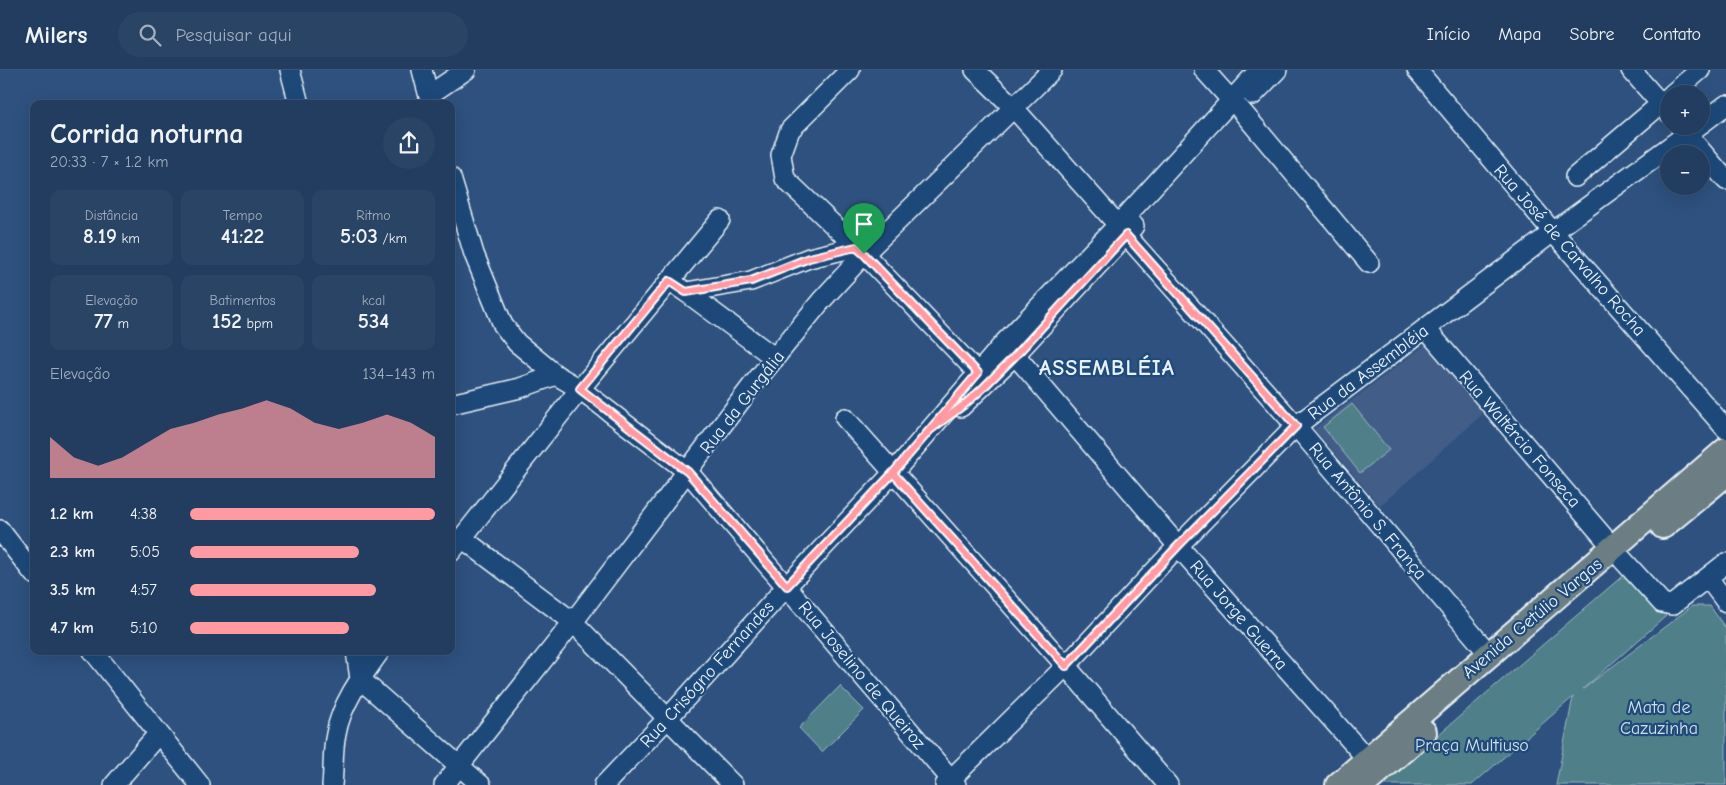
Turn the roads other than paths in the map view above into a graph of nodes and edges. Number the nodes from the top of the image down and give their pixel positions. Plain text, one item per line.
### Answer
1 (290, 70) edge
2 (422, 70) edge
3 (466, 70) edge
4 (850, 70) edge
5 (975, 70) edge
6 (1052, 70) edge
7 (1204, 70) edge
8 (1259, 70) edge
9 (1277, 70) edge
10 (1417, 70) edge
11 (1631, 70) edge
12 (1700, 70) edge
13 (1685, 85) edge
14 (1660, 95) edge
15 (430, 99) edge
16 (298, 100) edge
17 (1236, 104) junction
18 (1726, 104) edge
19 (1013, 107) junction
20 (1660, 108) edge
21 (1710, 115) edge
22 (1682, 135) edge
23 (1696, 135) edge
24 (1575, 177) dead end
25 (1726, 180) edge
26 (455, 191) edge
27 (720, 220) dead end
28 (1122, 230) junction
29 (1553, 232) junction
30 (860, 251) junction
31 (1369, 263) dead end
32 (669, 281) junction
33 (686, 292) junction
34 (1426, 329) junction
35 (1016, 355) junction
36 (775, 358) junction
37 (978, 373) junction
38 (556, 375) junction
39 (580, 389) junction
40 (455, 403) edge
41 (845, 418) dead end
42 (1296, 426) junction
43 (1726, 429) edge
44 (930, 430) junction
45 (1726, 450) edge
46 (688, 472) junction
47 (893, 473) junction
48 (1726, 474) edge
49 (0, 530) edge
50 (456, 545) edge
51 (1178, 546) junction
52 (1618, 554) junction
53 (1726, 563) edge
54 (30, 569) edge
55 (1708, 578) junction
56 (787, 586) junction
57 (1726, 602) edge
58 (573, 622) junction
59 (1489, 654) junction
60 (96, 655) edge
61 (357, 655) edge
62 (377, 655) edge
63 (1066, 666) junction
64 (360, 679) junction
65 (668, 718) junction
66 (158, 734) junction
67 (1367, 759) junction
68 (460, 765) junction
69 (951, 783) edge
70 (114, 785) edge
71 (200, 785) edge
72 (332, 785) edge
73 (444, 785) edge
74 (481, 785) edge
75 (604, 785) edge
76 (734, 785) edge
77 (1168, 785) edge
78 (1338, 785) edge
79 (1363, 785) edge

1 - 16 street
2 - 15 street
3 - 15 street
4 - 30 street
5 - 19 street, Rua Antônio S. França
6 - 19 street, Rua da Gurgália
7 - 17 street
8 - 17 street, Rua Crisógno Fernandes
9 - 17 street, Rua Crisógno Fernandes
10 - 29 street, Rua José de Carvalho Rocha
11 - 14 street
12 - 13 street
17 - 28 street, Rua Crisógno Fernandes
17 - 31 street
18 - 21 street, Rua da Assembléia
19 - 28 street, Rua Antônio S. França
19 - 30 street, Rua da Gurgália
20 - 24 street
22 - 29 street, Rua da Assembléia
23 - 25 street
26 - 38 street, Rua Joselino de Queiroz
27 - 32 street
28 - 35 street, Rua Crisógno Fernandes
28 - 37 street, Rua Crisógno Fernandes
28 - 42 street, Rua Antônio S. França
29 - 34 street, Rua da Assembléia
29 - 43 street, Rua José de Carvalho Rocha
30 - 33 street
30 - 36 street, Rua da Gurgália
30 - 37 street
32 - 33 street
32 - 39 street
33 - 36 street
34 - 42 street, Rua da Assembléia
34 - 52 street, Rua Waltércio Fonseca
35 - 44 street, Rua Crisógno Fernandes
35 - 51 street, Rua Jorge Guerra
36 - 46 street, Rua da Gurgália
37 - 44 street, Rua Crisógno Fernandes
38 - 39 street, Rua Joselino de Queiroz
38 - 40 street
39 - 46 street, Rua Joselino de Queiroz
39 - 50 street
41 - 47 street
42 - 51 street, Rua da Assembléia
42 - 59 street, Rua Antônio S. França
44 - 47 street, Rua Crisógno Fernandes
45 - 52 main road, Avenida Getúlio Vargas
46 - 56 street, Rua Joselino de Queiroz
46 - 58 street, Rua da Gurgália
47 - 56 street, Rua Crisógno Fernandes
47 - 63 street
48 - 52 main road, Avenida Getúlio Vargas
49 - 54 street
50 - 58 street
51 - 63 street, Rua da Assembléia
51 - 67 street, Rua Jorge Guerra
52 - 55 street, Rua Waltércio Fonseca
52 - 59 main road, Avenida Getúlio Vargas
52 - 79 main road, Avenida Getúlio Vargas
53 - 55 street
55 - 57 street
56 - 65 street, Rua Crisógno Fernandes
56 - 69 street, Rua Joselino de Queiroz
58 - 65 street
58 - 68 street, Rua da Gurgália
59 - 67 main road, Avenida Getúlio Vargas
60 - 66 street
61 - 64 street
62 - 64 street
63 - 69 street, Rua da Assembléia
63 - 77 street
64 - 68 street
64 - 72 street
65 - 75 street, Rua Crisógno Fernandes
65 - 76 street
66 - 70 street
66 - 71 street
67 - 78 main road, Avenida Getúlio Vargas
68 - 73 street, Rua da Gurgália
68 - 74 street

